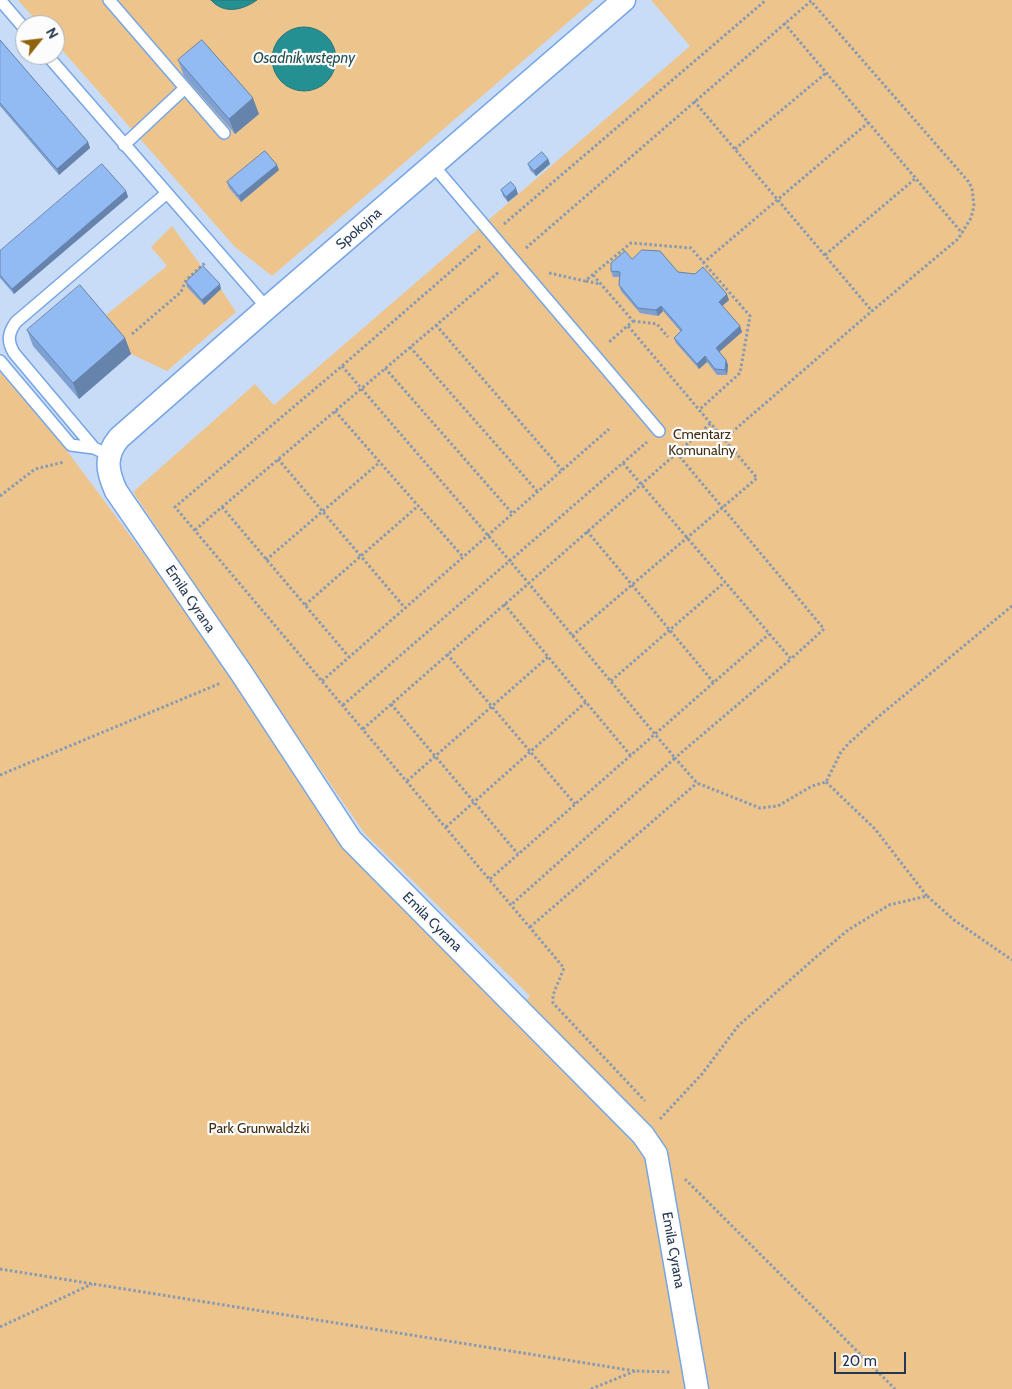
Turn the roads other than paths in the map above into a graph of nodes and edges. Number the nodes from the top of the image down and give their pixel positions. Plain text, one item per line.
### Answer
1 (0, 0) edge
2 (109, 0) edge
3 (624, 0) edge
4 (15, 17) edge
5 (56, 65) edge
6 (185, 88) junction
7 (224, 133) edge
8 (124, 145) junction
9 (432, 165) junction
10 (167, 193) junction
11 (267, 308) junction
12 (0, 361) edge
13 (658, 431) road end
14 (104, 457) junction
15 (696, 1381) edge

1 - 4 lane
2 - 6 lane
3 - 9 street, Spokojna
5 - 8 lane
6 - 7 lane
6 - 8 lane
8 - 10 lane
9 - 11 street, Spokojna
9 - 13 lane
10 - 11 lane
10 - 14 lane
11 - 14 street, Spokojna
12 - 14 lane
14 - 15 street, Emila Cyrana

